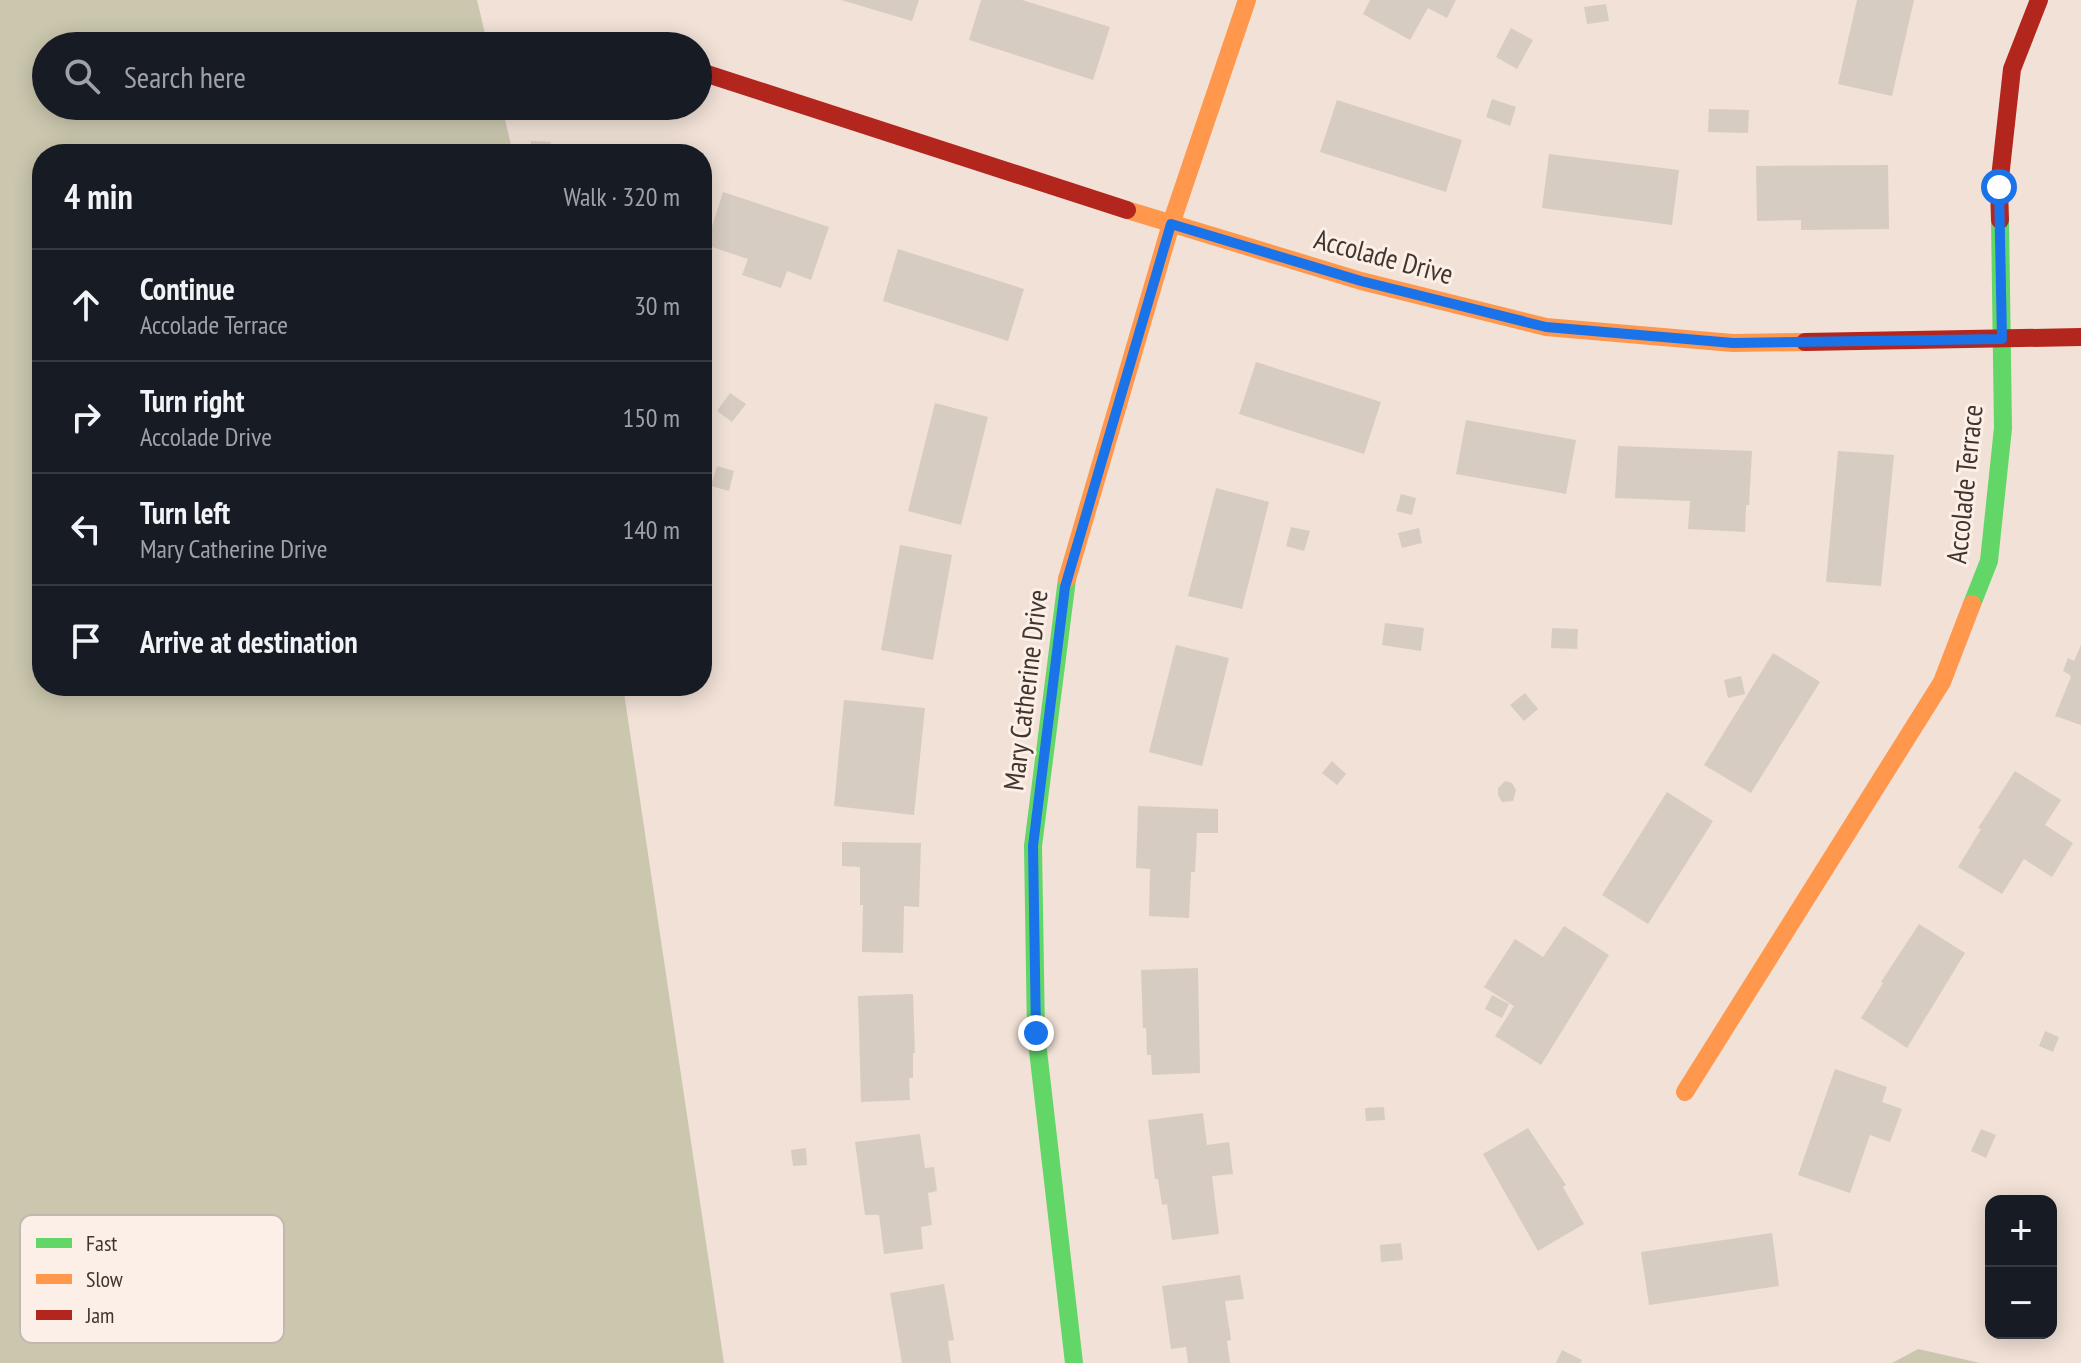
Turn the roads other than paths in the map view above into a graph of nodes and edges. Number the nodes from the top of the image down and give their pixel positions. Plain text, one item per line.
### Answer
1 (1247, 0) edge
2 (2039, 0) edge
3 (712, 76) edge
4 (1171, 224) junction
5 (2081, 337) edge
6 (2002, 339) junction
7 (1685, 1092) dead end
8 (1074, 1363) edge

1 - 4 street, Mary Catherine Drive
2 - 6 street, Accolade Terrace
3 - 4 street, Accolade Drive
4 - 6 street, Accolade Drive
4 - 8 street, Mary Catherine Drive
5 - 6 street, Accolade Drive
6 - 7 street, Accolade Terrace

